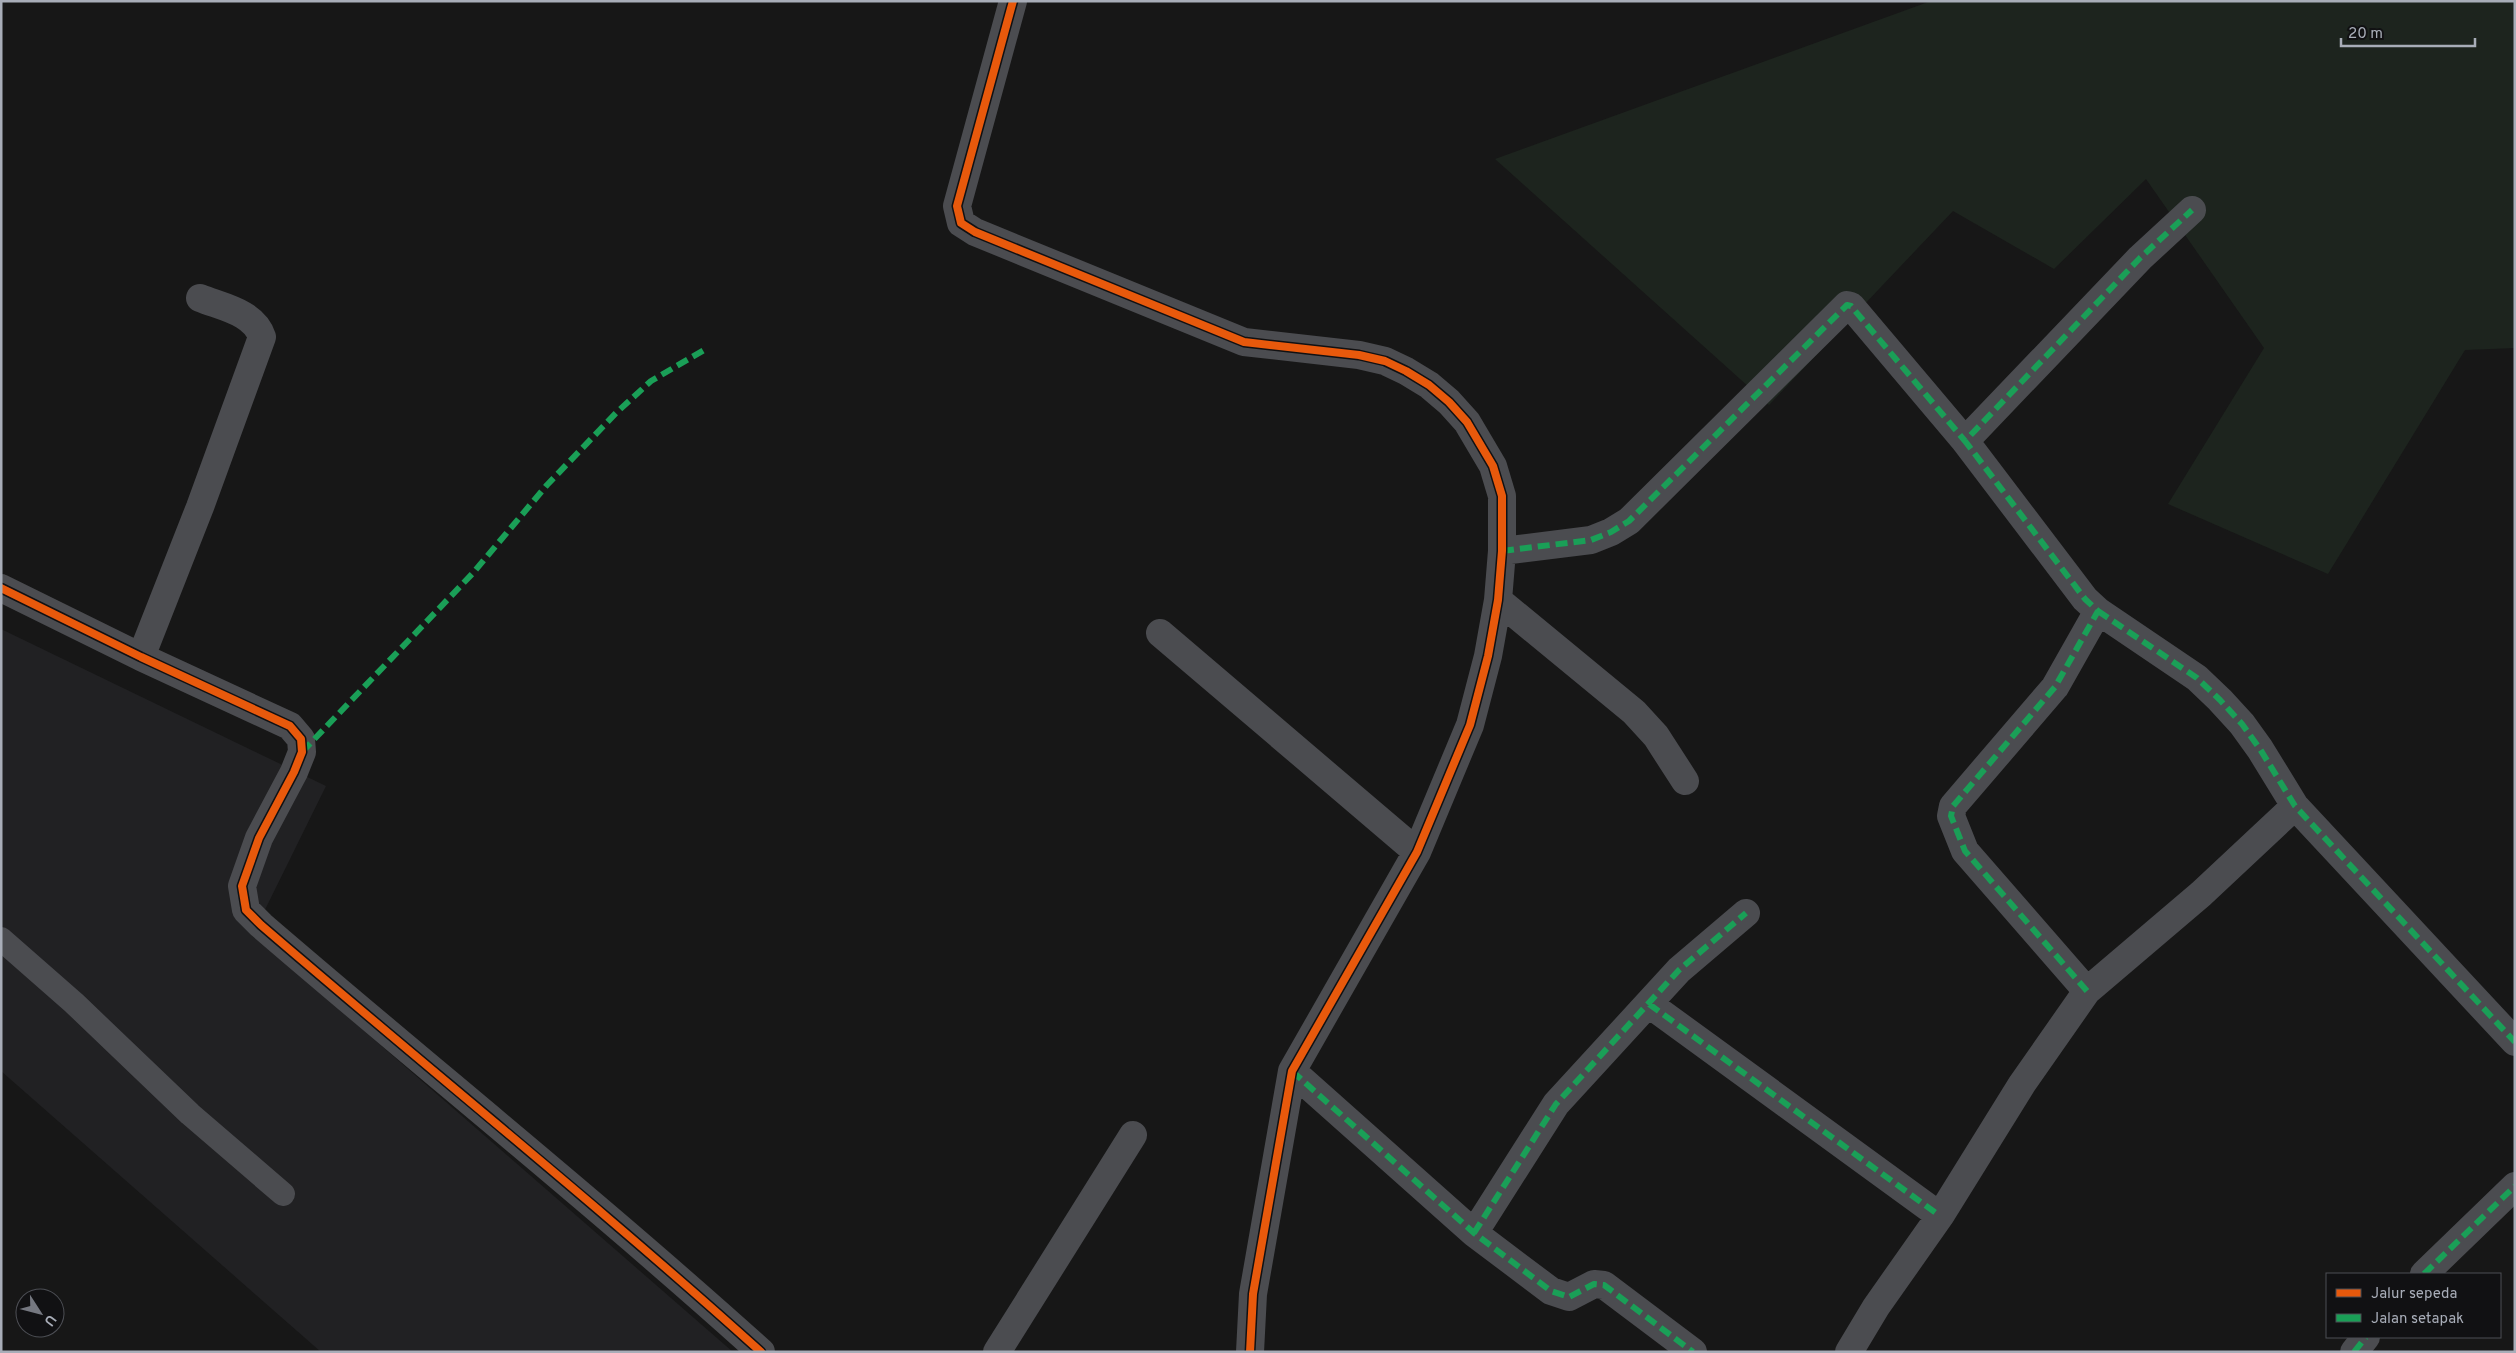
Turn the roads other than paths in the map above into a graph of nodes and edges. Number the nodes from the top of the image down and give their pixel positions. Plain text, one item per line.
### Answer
1 (1013, 1) edge
2 (2192, 210) dead end
3 (200, 298) dead end
4 (1965, 441) junction
5 (1502, 551) junction
6 (1, 588) edge
7 (1498, 600) junction
8 (2098, 611) junction
9 (1160, 633) dead end
10 (140, 657) junction
11 (1685, 781) dead end
12 (2295, 806) junction
13 (1417, 852) junction
14 (1746, 913) dead end
15 (1, 938) edge
16 (2087, 991) junction
17 (1649, 1004) junction
18 (2515, 1042) edge
19 (1292, 1070) junction
20 (1133, 1135) dead end
21 (2515, 1186) edge
22 (283, 1194) dead end
23 (1940, 1216) junction
24 (1474, 1233) junction
25 (2425, 1273) edge
26 (2365, 1338) edge
27 (761, 1352) edge
28 (997, 1352) edge
29 (1250, 1352) edge
30 (1692, 1352) edge
31 (1849, 1352) edge
32 (2354, 1352) edge

1 - 5 street
2 - 4 street
3 - 10 street
4 - 5 street
4 - 8 street
5 - 7 street
6 - 10 street
7 - 11 street
7 - 13 street
8 - 12 street
8 - 16 street
9 - 13 street
10 - 27 street
12 - 16 street
12 - 18 street
13 - 19 street
14 - 17 street
15 - 22 lane
16 - 23 street
17 - 23 street
17 - 24 street
19 - 24 street
19 - 29 street
20 - 28 street
21 - 25 street
23 - 31 street
24 - 30 street
26 - 32 street

